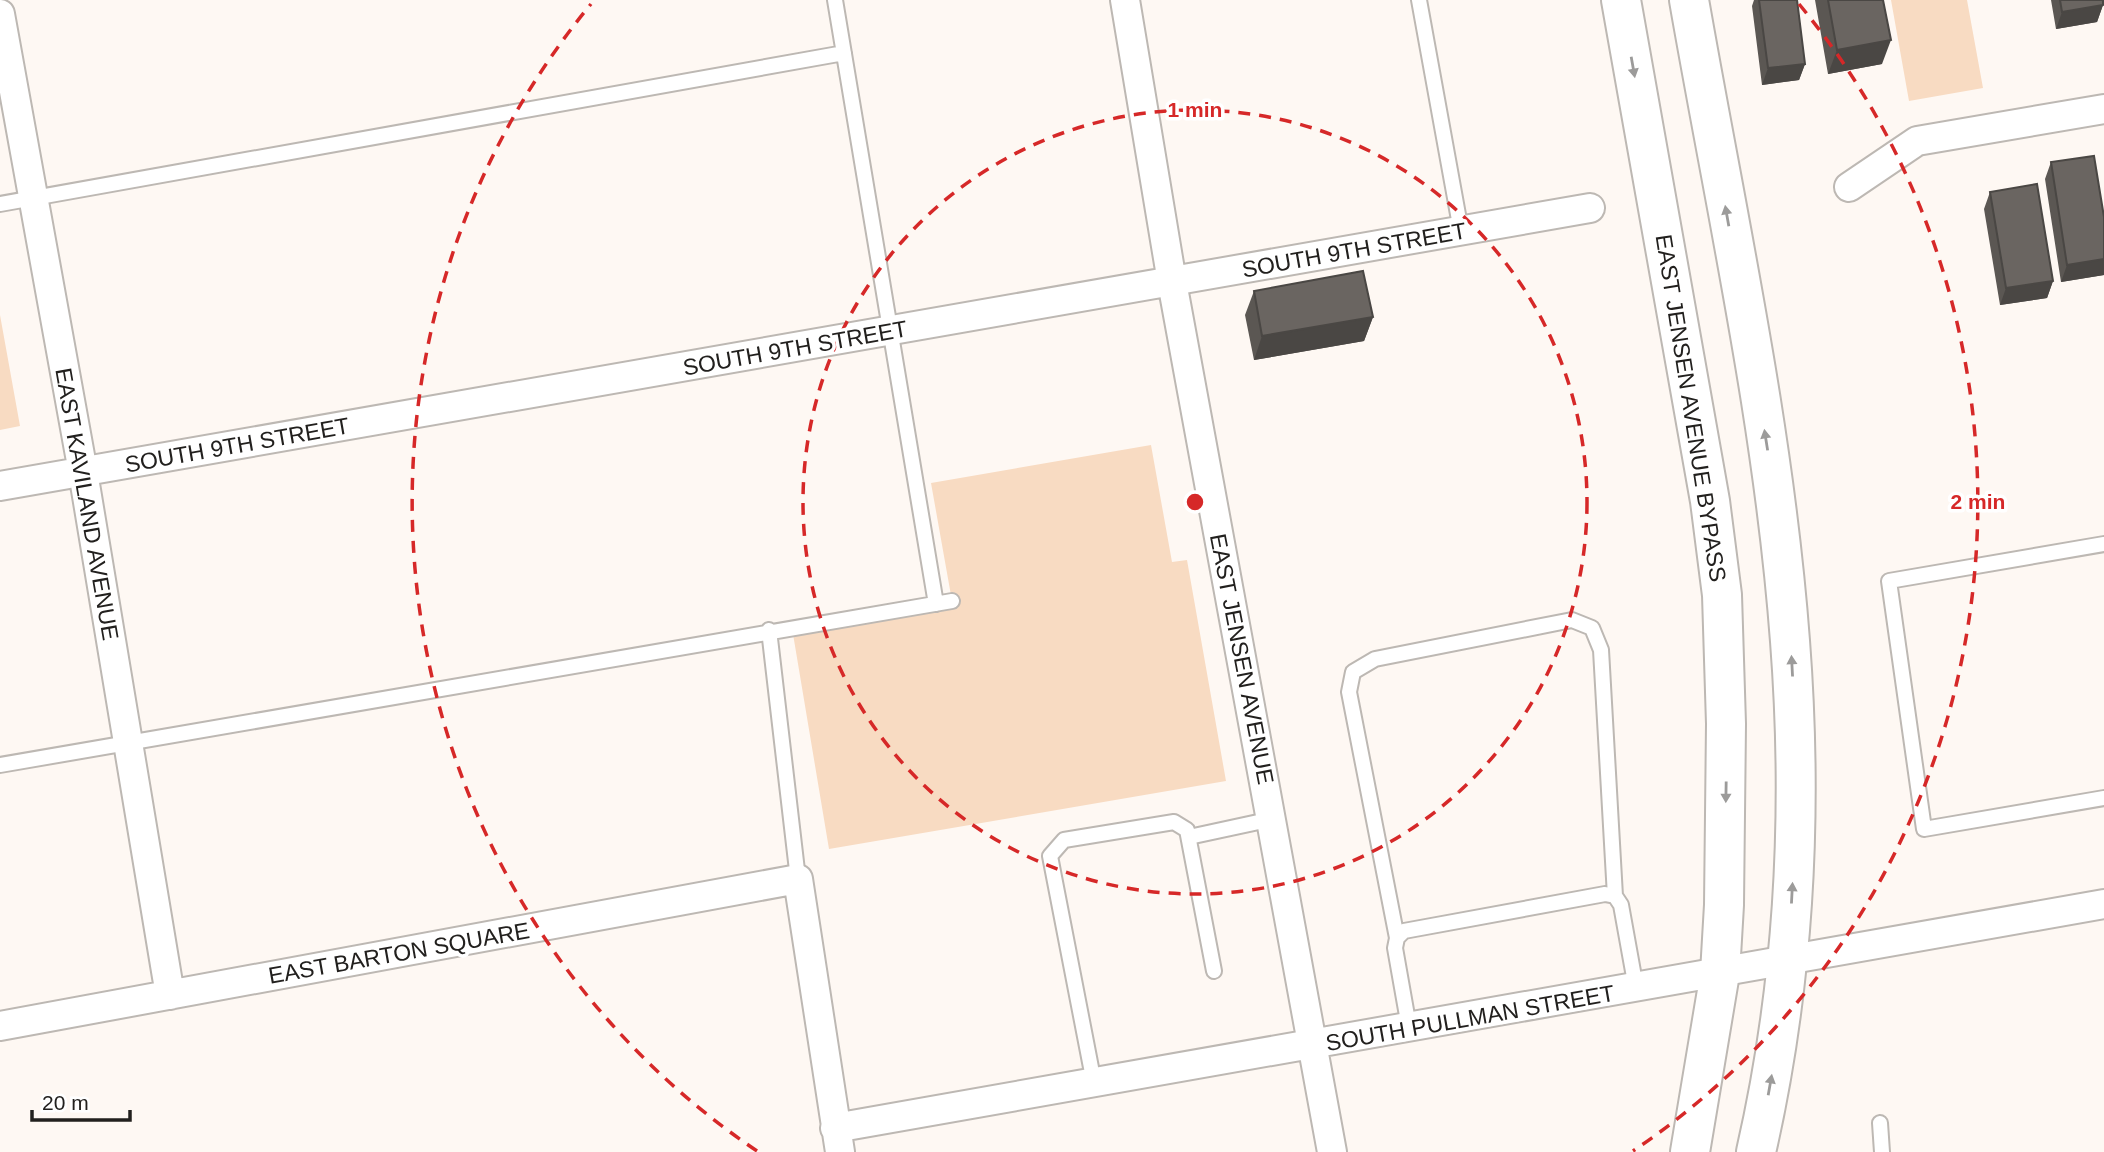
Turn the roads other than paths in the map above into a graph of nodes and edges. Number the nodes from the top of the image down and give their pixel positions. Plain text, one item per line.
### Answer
1 (835, 0) edge
2 (1125, 0) edge
3 (1419, 0) edge
4 (1621, 0) edge
5 (1689, 0) edge
6 (0, 14) edge
7 (844, 53) junction
8 (2104, 110) edge
9 (1849, 187) dead end
10 (32, 199) junction
11 (0, 204) edge
12 (1590, 208) dead end
13 (1461, 231) junction
14 (1172, 282) junction
15 (890, 332) junction
16 (83, 472) junction
17 (0, 486) edge
18 (2104, 544) edge
19 (952, 601) dead end
20 (936, 604) junction
21 (769, 630) junction
22 (128, 742) junction
23 (0, 765) edge
24 (2104, 798) edge
25 (1272, 819) junction
26 (1189, 838) junction
27 (798, 879) junction
28 (1615, 896) junction
29 (2104, 904) edge
30 (1397, 938) junction
31 (1788, 961) junction
32 (1214, 971) dead end
33 (1720, 973) junction
34 (1636, 988) junction
35 (170, 995) junction
36 (0, 1026) edge
37 (1409, 1027) junction
38 (1313, 1046) junction
39 (1094, 1083) junction
40 (1880, 1123) dead end
41 (837, 1140) edge
42 (1332, 1152) edge
43 (1690, 1152) edge
44 (1756, 1152) edge
45 (1882, 1152) edge

1 - 7 lane
2 - 14 street, EAST JENSEN AVENUE
3 - 13 lane
4 -> 33 main road, EAST JENSEN AVENUE BYPASS
31 -> 5 main road
6 - 10 street, EAST KAVILAND AVENUE
7 - 10 lane
7 - 15 lane
8 - 9 street
10 - 11 lane
10 - 16 street, EAST KAVILAND AVENUE
12 - 13 street, SOUTH 9TH STREET
13 - 14 street, SOUTH 9TH STREET
14 - 15 street, SOUTH 9TH STREET
14 - 25 street, EAST JENSEN AVENUE
15 - 16 street, SOUTH 9TH STREET
15 - 20 lane
16 - 17 street, SOUTH 9TH STREET
16 - 22 street, EAST KAVILAND AVENUE
18 - 24 lane
19 - 20 lane
20 - 21 lane
21 - 22 lane
21 - 27 lane
22 - 23 lane
22 - 35 street, EAST KAVILAND AVENUE
25 - 26 lane
25 - 38 street, EAST JENSEN AVENUE
26 - 32 lane
26 - 39 lane
27 - 35 street, EAST BARTON SQUARE
27 - 41 street
28 - 30 lane
28 - 30 lane
28 - 34 lane
29 - 31 street, SOUTH PULLMAN STREET
30 - 37 lane
31 - 33 street, SOUTH PULLMAN STREET
44 -> 31 main road
33 - 34 street, SOUTH PULLMAN STREET
33 - 43 main road, EAST JENSEN AVENUE BYPASS
34 - 37 street, SOUTH PULLMAN STREET
35 - 36 street, EAST BARTON SQUARE
37 - 38 street, SOUTH PULLMAN STREET
38 - 39 street, SOUTH PULLMAN STREET
38 - 42 street, EAST JENSEN AVENUE
39 - 41 street, SOUTH PULLMAN STREET
40 - 45 lane

